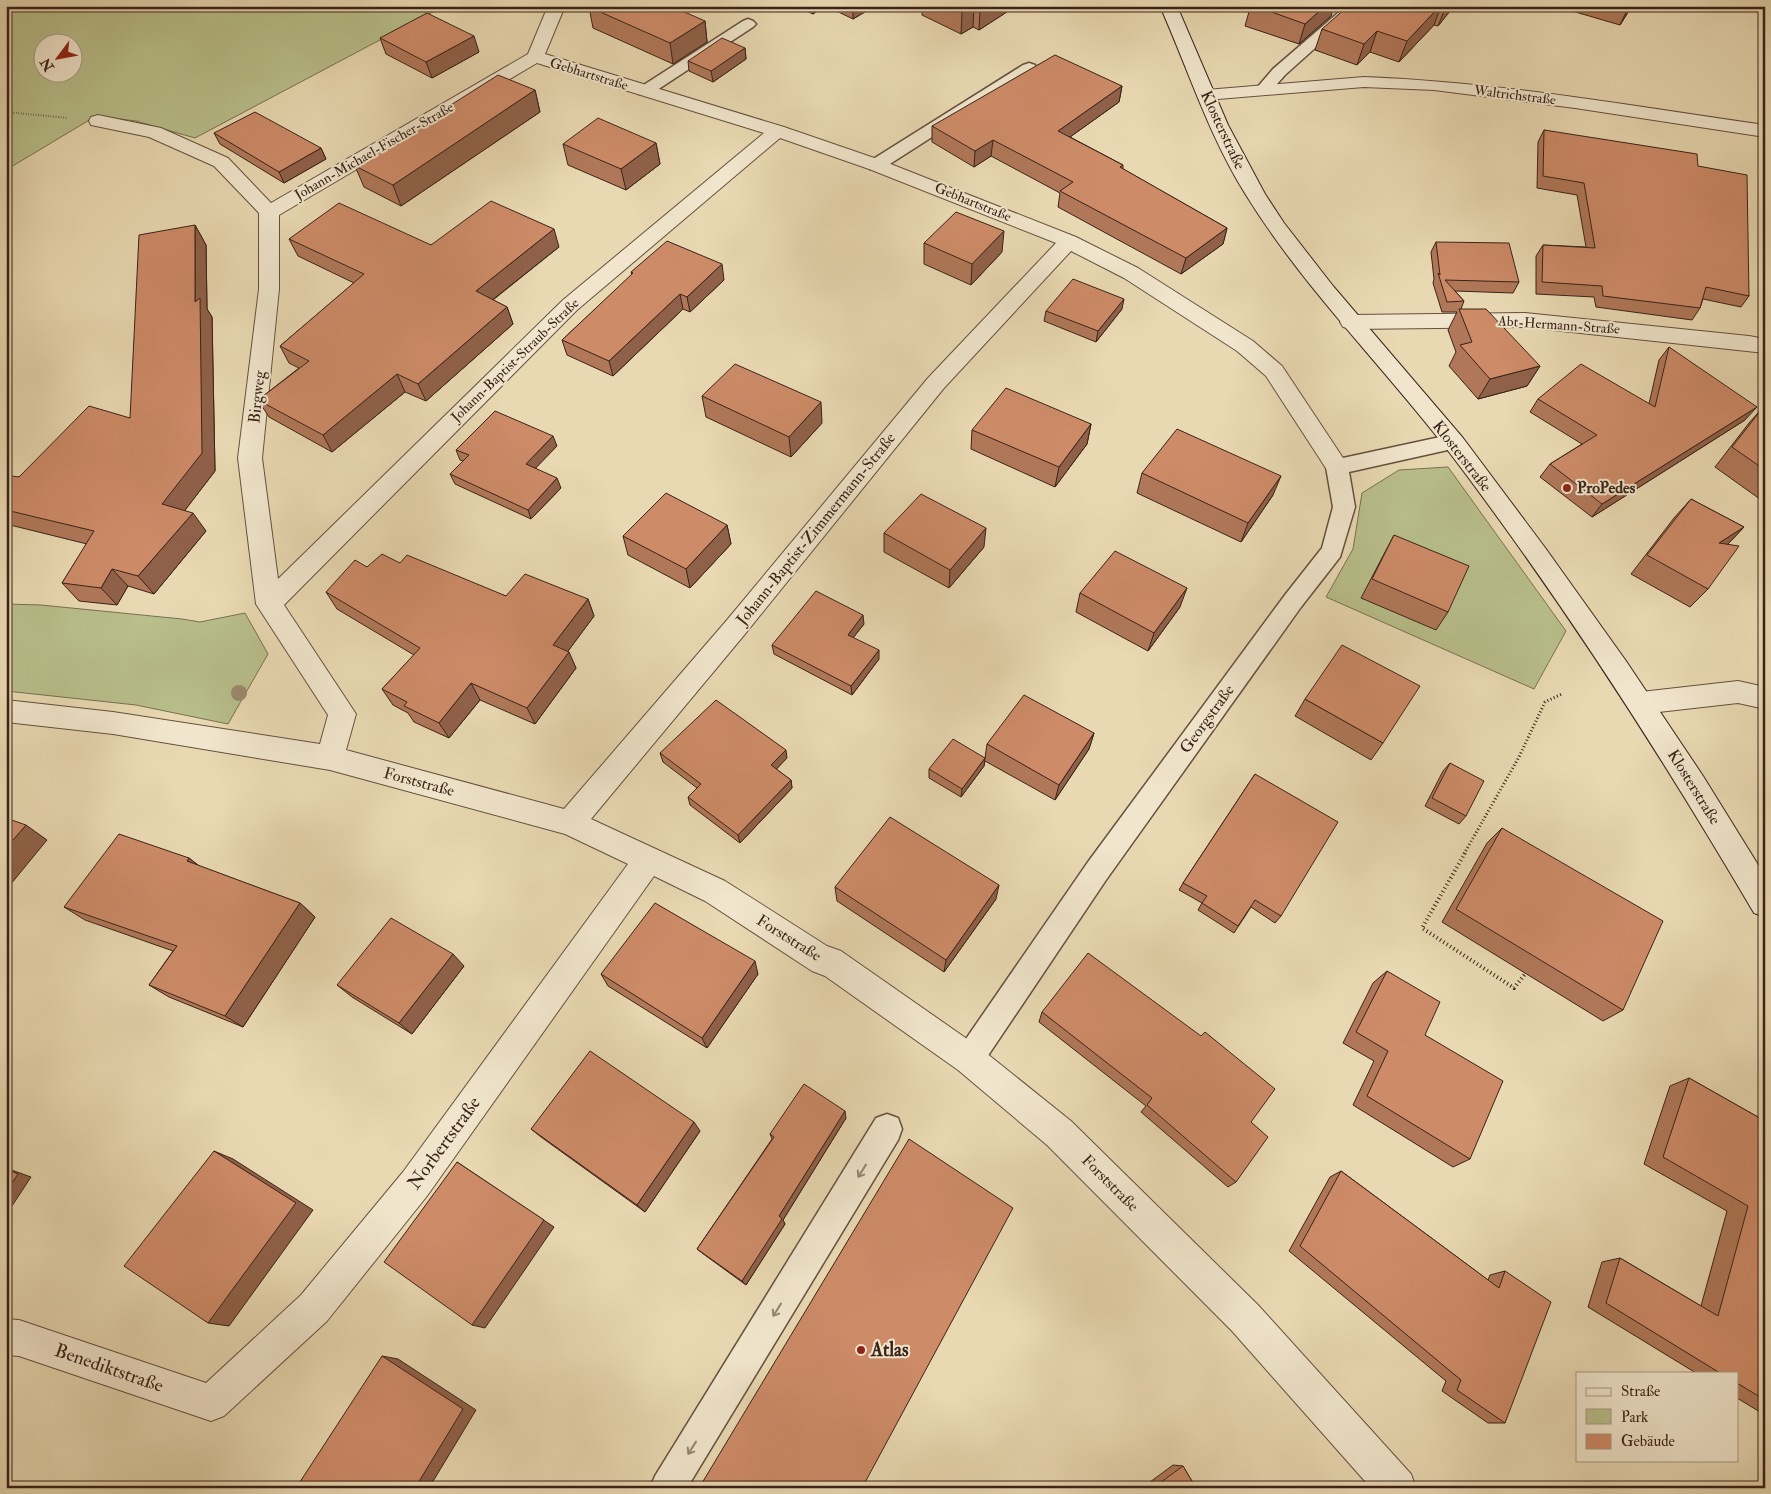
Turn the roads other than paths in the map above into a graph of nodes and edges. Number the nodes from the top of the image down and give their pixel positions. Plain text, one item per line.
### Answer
1 (557, 6) edge
2 (1168, 6) edge
3 (1355, 6) edge
4 (748, 24) dead end
5 (536, 57) junction
6 (1030, 68) edge
7 (1263, 90) junction
8 (645, 91) junction
9 (1206, 95) junction
10 (98, 121) road end
11 (777, 131) junction
12 (1765, 131) edge
13 (876, 165) junction
14 (269, 212) junction
15 (1069, 241) junction
16 (1351, 322) junction
17 (1765, 346) edge
18 (1454, 442) junction
19 (1337, 467) junction
20 (269, 604) junction
21 (1765, 698) edge
22 (1641, 703) junction
23 (6, 711) edge
24 (330, 758) junction
25 (570, 823) junction
26 (649, 859) junction
27 (1765, 904) edge
28 (968, 1059) junction
29 (887, 1130) dead end
30 (6, 1337) edge
31 (211, 1403) joint
32 (667, 1488) edge
33 (1397, 1488) edge

1 - 5 street
2 - 9 street, Klosterstraße
3 - 7 lane
4 - 8 lane
5 - 8 street, Gebhartstraße
5 - 14 street, Johann-Michael-Fischer-Straße
6 - 13 lane
7 - 9 street, Waltrichstraße
7 - 12 street, Waltrichstraße
8 - 11 street, Gebhartstraße
9 - 16 street, Klosterstraße
10 - 14 street
11 - 13 street, Gebhartstraße
11 - 20 street, Johann-Baptist-Straub-Straße
13 - 15 street, Gebhartstraße
14 - 20 street, Birgweg
15 - 19 street, Gebhartstraße
15 - 25 street, Johann-Baptist-Zimmermann-Straße
16 - 17 street, Abt-Hermann-Straße
16 - 18 street, Klosterstraße
18 - 19 lane
18 - 22 street, Klosterstraße
19 - 28 lane, Georgstraße
20 - 24 street, Birgweg
21 - 22 street
22 - 27 street, Klosterstraße
23 - 24 street, Forststraße
24 - 25 street, Forststraße
25 - 26 street, Forststraße
26 - 28 street, Forststraße
26 - 31 street, Norbertstraße
28 - 33 street, Forststraße
29 -> 32 lane
30 - 31 street, Benediktstraße

